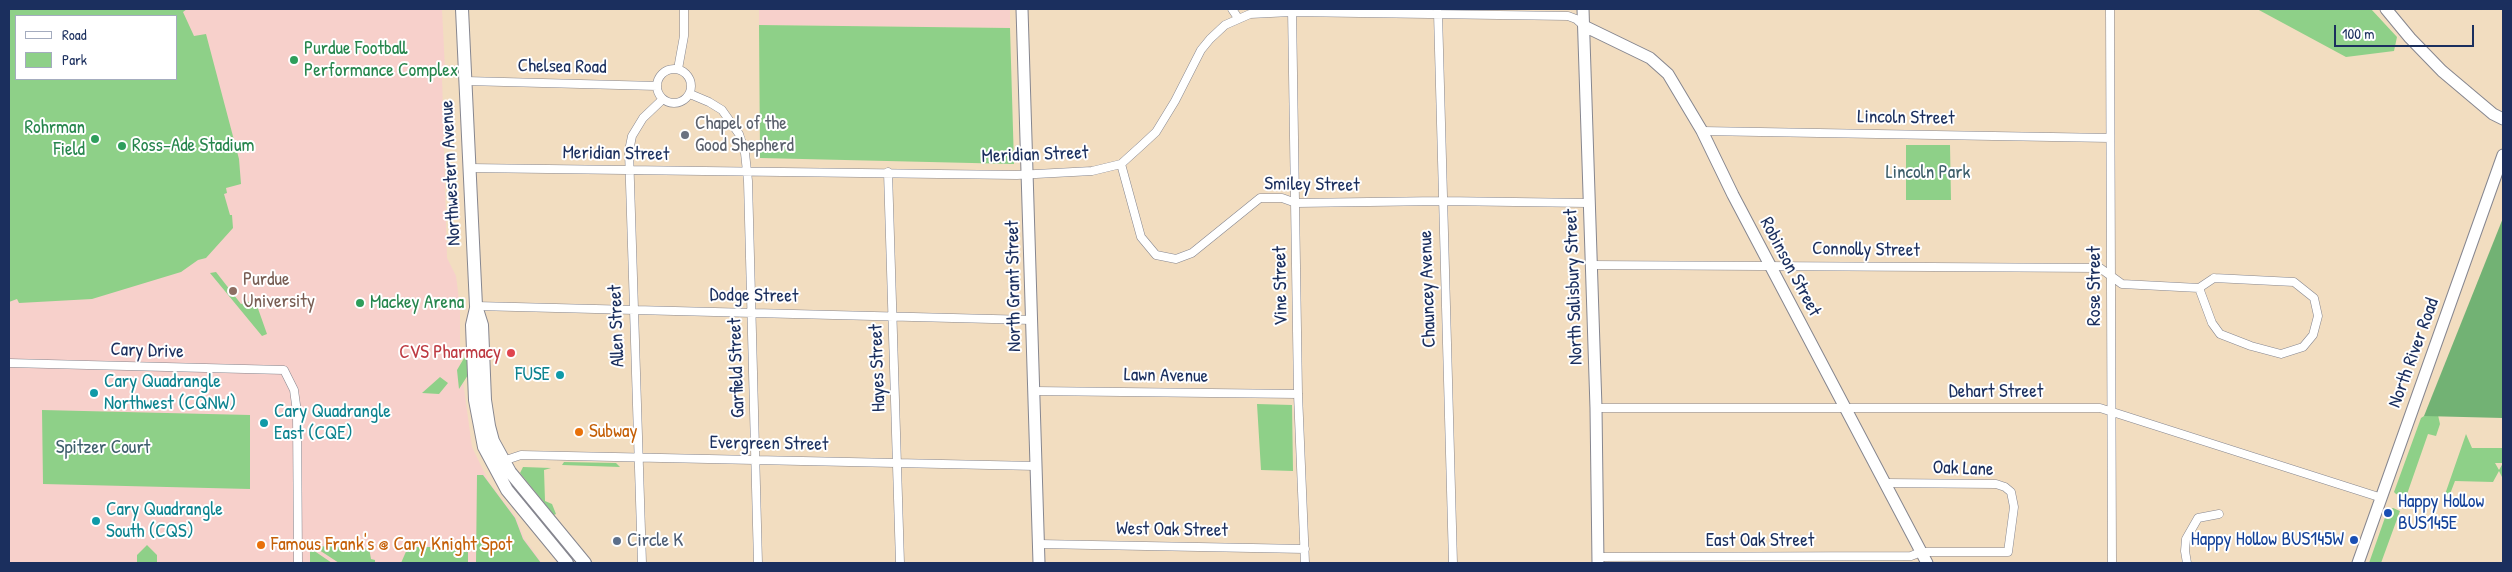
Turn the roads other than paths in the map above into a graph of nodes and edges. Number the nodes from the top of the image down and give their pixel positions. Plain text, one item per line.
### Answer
1 (462, 9) edge
2 (684, 9) edge
3 (1022, 9) edge
4 (1232, 9) edge
5 (1583, 9) edge
6 (2110, 9) edge
7 (2386, 9) edge
8 (1291, 10) edge
9 (1438, 13) junction
10 (1238, 18) junction
11 (1584, 26) junction
12 (678, 69) junction
13 (466, 81) junction
14 (657, 86) junction
15 (690, 94) junction
16 (663, 99) junction
17 (2503, 119) edge
18 (1702, 131) junction
19 (2110, 138) junction
20 (2503, 155) edge
21 (1121, 164) junction
22 (470, 168) junction
23 (629, 171) junction
24 (748, 172) junction
25 (888, 172) junction
26 (1028, 174) junction
27 (1442, 201) junction
28 (1296, 203) junction
29 (1588, 203) junction
30 (1590, 265) junction
31 (1770, 265) junction
32 (2110, 274) junction
33 (2199, 288) junction
34 (476, 306) junction
35 (633, 310) junction
36 (751, 312) junction
37 (892, 316) junction
38 (1032, 320) junction
39 (9, 363) edge
40 (1034, 391) junction
41 (1298, 394) junction
42 (1596, 408) junction
43 (1846, 409) junction
44 (2112, 411) junction
45 (638, 457) junction
46 (756, 460) junction
47 (503, 461) junction
48 (897, 462) junction
49 (1036, 466) junction
50 (1885, 483) junction
51 (2382, 498) junction
52 (2219, 514) dead end
53 (547, 541) junction
54 (1039, 544) junction
55 (1305, 549) junction
56 (1921, 552) junction
57 (1598, 560) edge
58 (298, 563) edge
59 (554, 563) edge
60 (567, 563) edge
61 (585, 563) edge
62 (642, 563) edge
63 (758, 563) edge
64 (900, 563) edge
65 (1039, 563) edge
66 (1305, 563) edge
67 (1453, 563) edge
68 (1927, 563) edge
69 (2112, 563) edge
70 (2187, 563) edge
71 (2358, 563) edge

1 - 13 main road, Northwestern Avenue
2 - 12 street
3 - 26 street, North Grant Street
4 - 10 street
5 - 11 street, North Salisbury Street
6 - 19 street, Rose Street
7 - 17 street
8 - 9 street, Meridian Street
8 - 10 street, Meridian Street
8 - 28 street, Vine Street
9 - 11 street, Meridian Street
9 - 27 street, Chauncey Avenue
10 - 21 street, Meridian Street
11 - 18 street, Robinson Street
11 - 29 street, North Salisbury Street
12 - 14 street
12 - 15 street
13 - 14 street, Chelsea Road
13 - 22 main road, Northwestern Avenue
14 - 16 street
15 - 16 street
15 - 24 street, Garfield Street
16 - 23 street, Allen Street
18 - 19 street, Lincoln Street
18 - 31 street, Robinson Street
19 - 32 street, Rose Street
20 - 51 street, North River Road
21 - 26 street, Meridian Street
21 - 28 street, Smiley Street
22 - 23 street, Meridian Street
22 - 34 main road, Northwestern Avenue
23 - 24 street, Meridian Street
23 - 35 street, Allen Street
24 - 25 street, Meridian Street
24 - 36 street, Garfield Street
25 - 26 street, Meridian Street
25 - 37 street, Hayes Street
26 - 38 street, North Grant Street
27 - 28 street, Smiley Street
27 - 29 street, Smiley Street
27 - 67 street, Chauncey Avenue
28 - 41 street, Vine Street
29 - 30 street, North Salisbury Street
30 - 31 street, Connolly Street
30 - 42 street, North Salisbury Street
31 - 32 street, Connolly Street
31 - 43 street, Robinson Street
32 - 33 street, Connolly Street
32 - 44 street, Rose Street
33 - 33 street
34 - 35 street, Dodge Street
34 - 47 main road, Northwestern Avenue
34 - 53 main road, Northwestern Avenue
35 - 36 street, Dodge Street
35 - 45 street, Allen Street
36 - 37 street, Dodge Street
36 - 46 street, Garfield Street
37 - 38 street, Dodge Street
37 - 48 street, Hayes Street
38 - 40 street, North Grant Street
39 - 58 street, Cary Drive
40 - 41 street, Lawn Avenue
40 - 49 street, North Grant Street
41 - 55 street, Vine Street
42 - 43 street, Dehart Street
42 - 57 street, North Salisbury Street
43 - 44 street, Dehart Street
43 - 50 street, Robinson Street
44 - 51 street, Dehart Street
44 - 69 street, Rose Street
45 - 46 street, Evergreen Street
45 - 47 street, Evergreen Street
45 - 62 street, Allen Street
46 - 48 street, Evergreen Street
46 - 63 street, Garfield Street
47 - 61 main road, Northwestern Avenue
48 - 49 street, Evergreen Street
48 - 64 street, Hayes Street
49 - 54 street, North Grant Street
50 - 56 street, Robinson Street
50 - 56 street, Oak Lane
51 - 71 street, North River Road
52 - 70 street
53 - 59 main road
53 - 60 main road, Northwestern Avenue
54 - 55 street, West Oak Street
54 - 65 street, North Grant Street
55 - 66 street, Vine Street
56 - 57 street, East Oak Street
56 - 68 street, Robinson Street

